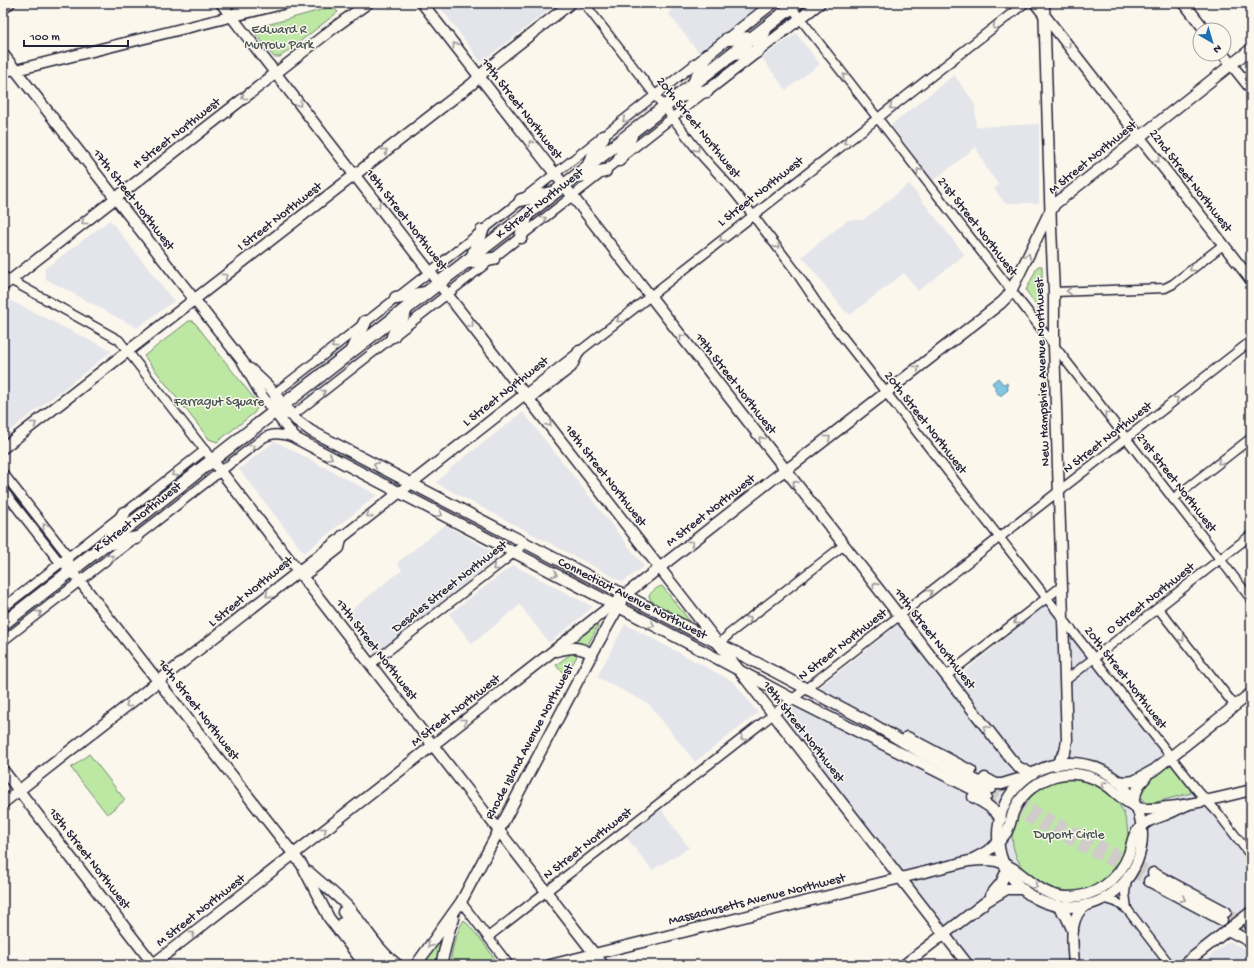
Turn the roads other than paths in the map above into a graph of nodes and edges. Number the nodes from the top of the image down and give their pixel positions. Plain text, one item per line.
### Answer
1 (11, 3) edge
2 (221, 3) edge
3 (246, 3) edge
4 (286, 3) edge
5 (368, 3) edge
6 (422, 3) edge
7 (571, 3) edge
8 (584, 3) edge
9 (773, 3) edge
10 (820, 3) edge
11 (1025, 3) edge
12 (1035, 3) edge
13 (1044, 3) edge
14 (1184, 3) edge
15 (794, 4) edge
16 (3, 10) edge
17 (1045, 15) junction
18 (231, 16) junction
19 (800, 18) junction
20 (1199, 22) edge
21 (766, 29) junction
22 (754, 38) junction
23 (727, 39) junction
24 (1251, 49) edge
25 (756, 52) junction
26 (3, 54) edge
27 (732, 54) junction
28 (707, 55) junction
29 (1232, 64) junction
30 (16, 70) junction
31 (3, 72) edge
32 (275, 73) junction
33 (479, 76) junction
34 (693, 85) junction
35 (1251, 90) edge
36 (707, 91) junction
37 (655, 96) junction
38 (679, 96) junction
39 (664, 107) junction
40 (673, 118) junction
41 (877, 118) junction
42 (633, 132) junction
43 (603, 137) junction
44 (1140, 137) junction
45 (619, 160) junction
46 (588, 167) junction
47 (606, 171) junction
48 (556, 173) junction
49 (355, 175) junction
50 (576, 177) junction
51 (560, 189) junction
52 (573, 196) junction
53 (115, 198) junction
54 (521, 200) junction
55 (1050, 210) junction
56 (527, 214) junction
57 (753, 215) junction
58 (482, 231) junction
59 (521, 237) junction
60 (1223, 244) junction
61 (493, 259) junction
62 (469, 260) junction
63 (430, 271) junction
64 (1251, 280) edge
65 (5, 281) edge
66 (439, 284) junction
67 (1011, 291) junction
68 (1054, 292) junction
69 (427, 293) junction
70 (447, 294) junction
71 (650, 296) junction
72 (396, 298) junction
73 (194, 300) junction
74 (406, 310) junction
75 (365, 322) junction
76 (393, 336) junction
77 (1251, 341) edge
78 (1054, 345) junction
79 (128, 351) junction
80 (579, 351) joint
81 (350, 354) junction
82 (242, 362) junction
83 (886, 392) junction
84 (274, 394) junction
85 (527, 397) junction
86 (279, 409) junction
87 (292, 416) junction
88 (295, 438) junction
89 (1126, 438) junction
90 (1251, 438) edge
91 (3, 448) edge
92 (205, 450) junction
93 (213, 461) junction
94 (785, 470) junction
95 (221, 471) junction
96 (3, 473) edge
97 (414, 484) junction
98 (3, 490) edge
99 (1060, 491) junction
100 (402, 494) junction
101 (1173, 499) junction
102 (124, 513) junction
103 (1251, 535) edge
104 (136, 538) junction
105 (999, 538) junction
106 (525, 542) junction
107 (105, 545) junction
108 (844, 545) junction
109 (514, 552) junction
110 (64, 560) junction
111 (1220, 560) junction
112 (660, 568) junction
113 (72, 571) junction
114 (300, 573) junction
115 (80, 581) junction
116 (1062, 586) junction
117 (625, 595) junction
118 (1046, 598) junction
119 (1251, 599) edge
120 (616, 606) junction
121 (3, 608) edge
122 (1158, 608) junction
123 (899, 616) junction
124 (1062, 618) junction
125 (3, 624) edge
126 (3, 641) edge
127 (720, 644) junction
128 (554, 652) junction
129 (592, 654) junction
130 (1094, 658) junction
131 (371, 664) junction
132 (741, 672) junction
133 (946, 676) junction
134 (1066, 680) junction
135 (160, 683) junction
136 (806, 689) junction
137 (1251, 693) edge
138 (793, 700) junction
139 (1235, 706) junction
140 (774, 715) junction
141 (871, 723) junction
142 (854, 731) junction
143 (1067, 740) junction
144 (436, 747) junction
145 (1171, 756) junction
146 (1080, 764) junction
147 (1056, 765) junction
148 (3, 770) edge
149 (1154, 770) junction
150 (1029, 775) junction
151 (1117, 781) junction
152 (1251, 790) edge
153 (21, 793) junction
154 (1207, 801) junction
155 (3, 803) edge
156 (1134, 804) junction
157 (1187, 805) junction
158 (1001, 819) junction
159 (1141, 826) junction
160 (499, 829) junction
161 (998, 842) junction
162 (1251, 856) edge
163 (297, 860) junction
164 (969, 860) junction
165 (1006, 867) junction
166 (1151, 877) tunnel mouth
167 (900, 878) junction
168 (1128, 878) junction
169 (317, 885) junction
170 (1023, 889) junction
171 (547, 891) junction
172 (1103, 898) junction
173 (987, 901) junction
174 (460, 902) junction
175 (1088, 904) junction
176 (1057, 905) junction
177 (1128, 909) junction
178 (1224, 916) tunnel mouth
179 (1250, 923) edge
180 (1228, 930) junction
181 (1073, 931) junction
182 (944, 934) junction
183 (488, 937) junction
184 (1251, 942) edge
185 (595, 954) junction
186 (153, 965) edge
187 (365, 965) edge
188 (374, 965) edge
189 (384, 965) edge
190 (398, 965) edge
191 (416, 965) edge
192 (441, 965) edge
193 (509, 965) edge
194 (550, 965) edge
195 (603, 965) edge
196 (904, 965) edge
197 (968, 965) edge
198 (1074, 965) edge
199 (1170, 965) edge
200 (1183, 965) edge

1 - 16 street
2 - 18 main road, 18th Street Northwest
3 - 18 street
4 - 18 main road
5 - 32 main road, H Street Northwest
33 -> 6 main road, 19th Street Northwest
7 - 33 main road, I Street Northwest
8 - 37 street, 20th Street Northwest
9 - 23 main road, K Street Northwest
10 - 19 main road, K Street Northwest
11 -> 41 street, L Street Northwest
12 - 17 main road, 22nd Street Northwest
13 - 17 main road, New Hampshire Avenue Northwest
14 - 20 main road
15 - 19 street, 21st Street Northwest
15 - 21 highway, K Street Northwest
17 -> 44 main road, 22nd Street Northwest
17 - 55 main road, New Hampshire Avenue Northwest
18 - 30 main road
18 - 32 main road, 18th Street Northwest
19 - 25 main road, K Street Northwest
41 -> 19 street, 21st Street Northwest
21 - 22 highway, K Street Northwest
21 - 25 highway
22 - 23 highway
22 - 27 highway, K Street Northwest
23 - 28 main road, K Street Northwest
24 - 29 main road, M Street Northwest
25 - 27 highway
25 - 36 main road, K Street Northwest
26 - 30 main road, 17th Street Northwest
27 - 34 highway, K Street Northwest
28 - 34 highway
28 - 37 street, K Street Northwest
29 - 35 main road
29 - 44 main road, M Street Northwest
30 - 31 street
30 - 53 main road, 17th Street Northwest
32 -> 49 main road, 18th Street Northwest
32 -> 53 main road, H Street Northwest
48 -> 33 main road, 19th Street Northwest
49 -> 33 main road, I Street Northwest
34 - 38 highway, K Street Northwest
36 - 38 highway
36 - 40 street, K Street Northwest
37 - 39 street, 20th Street Northwest
37 -> 43 street, K Street Northwest
38 - 39 highway, K Street Northwest
39 - 40 street, 20th Street Northwest
39 - 42 highway, K Street Northwest
40 - 45 street, K Street Northwest
40 -> 57 street, 20th Street Northwest
41 -> 57 street, L Street Northwest
67 -> 41 street, 21st Street Northwest
42 - 45 highway
42 - 46 highway, K Street Northwest
43 - 46 highway
43 - 48 street, K Street Northwest
44 - 55 main road, M Street Northwest
44 -> 60 main road, 22nd Street Northwest
45 - 47 street, K Street Northwest
46 - 50 highway, K Street Northwest
47 - 50 highway
47 - 52 street, K Street Northwest
48 - 51 main road, 19th Street Northwest
48 - 54 street, K Street Northwest
49 -> 63 main road, 18th Street Northwest
73 -> 49 main road, I Street Northwest
50 - 51 highway, K Street Northwest
51 - 52 main road, 19th Street Northwest
51 - 54 highway
51 - 56 highway, K Street Northwest
59 -> 52 street, K Street Northwest
52 - 71 main road, 19th Street Northwest
53 -> 65 main road, H Street Northwest
53 - 73 main road, 17th Street Northwest
54 - 58 street, K Street Northwest
67 -> 55 main road, M Street Northwest
55 - 68 main road, New Hampshire Avenue Northwest
56 - 59 highway
56 - 62 highway, K Street Northwest
57 -> 71 street, L Street Northwest
57 -> 83 street, 20th Street Northwest
58 - 62 highway
58 - 63 street, K Street Northwest
59 - 61 street, K Street Northwest
60 - 64 main road, 22nd Street Northwest
60 -> 68 street
61 - 62 highway
61 - 70 street, K Street Northwest
62 - 66 highway, K Street Northwest
63 - 66 main road, 18th Street Northwest
63 - 72 street, K Street Northwest
65 - 79 street
66 - 69 highway, K Street Northwest
66 - 70 main road, 18th Street Northwest
67 - 78 street, 21st Street Northwest
83 -> 67 main road, M Street Northwest
68 - 78 main road, New Hampshire Avenue Northwest
69 - 72 highway
69 - 74 highway, K Street Northwest
70 - 76 street, K Street Northwest
70 -> 85 main road, 18th Street Northwest
71 -> 80 street, L Street Northwest
94 -> 71 main road, 19th Street Northwest
72 - 75 street, K Street Northwest
73 - 79 main road, I Street Northwest
73 - 82 main road, 17th Street Northwest
74 - 76 highway
74 - 81 highway, K Street Northwest
75 - 81 highway
75 -> 84 street, K Street Northwest
87 -> 76 street, K Street Northwest
89 -> 77 street, N Street Northwest
89 -> 78 street, 21st Street Northwest
78 - 99 main road, New Hampshire Avenue Northwest
91 -> 79 main road, I Street Northwest
79 - 92 street, 17th Street Northwest
80 - 85 main road, L Street Northwest
81 - 86 highway, K Street Northwest
82 - 84 main road, 17th Street Northwest
82 - 86 main road, 17th Street Northwest
94 -> 83 main road, M Street Northwest
83 - 105 street, 20th Street Northwest
84 - 86 main road, 17th Street Northwest
85 - 97 main road, L Street Northwest
85 -> 112 main road, 18th Street Northwest
86 - 87 main road, Connecticut Avenue Northwest
86 - 88 main road, Connecticut Avenue Northwest
86 - 93 highway, K Street Northwest
97 -> 87 main road, Connecticut Avenue Northwest
95 -> 88 street, K Street Northwest
88 -> 100 main road, Connecticut Avenue Northwest
89 - 99 street, N Street Northwest
89 - 101 street, 21st Street Northwest
90 -> 101 street
92 - 93 street, 17th Street Northwest
92 -> 102 street, K Street Northwest
93 - 95 main road, 17th Street Northwest
93 - 107 highway, K Street Northwest
108 -> 94 main road, 19th Street Northwest
112 -> 94 main road, M Street Northwest
95 - 104 street, K Street Northwest
95 - 114 main road, 17th Street Northwest
110 -> 96 street, 16th Street Northwest
97 - 100 main road, L Street Northwest
97 - 106 main road, Connecticut Avenue Northwest
98 - 110 street, 16th Street Northwest
105 -> 99 street, N Street Northwest
99 - 116 main road, New Hampshire Avenue Northwest
100 -> 109 main road, Connecticut Avenue Northwest
100 -> 114 main road, L Street Northwest
101 - 111 street, 21st Street Northwest
102 - 107 highway
102 - 110 street, K Street Northwest
103 - 111 street, O Street Northwest
104 - 107 highway
115 -> 104 street, K Street Northwest
105 - 118 street, 20th Street Northwest
123 -> 105 street, N Street Northwest
106 - 109 street, Desales Street Northwest
106 - 117 main road, Connecticut Avenue Northwest
107 - 113 highway, K Street Northwest
123 -> 108 main road, 19th Street Northwest
127 -> 108 street
109 -> 120 main road, Connecticut Avenue Northwest
109 -> 131 street, Desales Street Northwest
110 - 113 street, 16th Street Northwest
110 - 121 street, K Street Northwest
111 - 119 street, 21st Street Northwest
111 - 122 street, O Street Northwest
112 - 117 main road, M Street Northwest
112 - 127 main road, 18th Street Northwest
113 - 115 main road, 16th Street Northwest
113 - 125 highway, K Street Northwest
114 - 131 main road, 17th Street Northwest
114 -> 135 main road, L Street Northwest
126 -> 115 street, K Street Northwest
115 - 135 main road, 16th Street Northwest
116 - 118 street
116 - 124 main road, New Hampshire Avenue Northwest
117 - 120 main road, M Street Northwest
117 - 127 main road, Connecticut Avenue Northwest
118 - 124 street, 20th Street Northwest
118 -> 133 street
120 - 128 main road, M Street Northwest
120 - 129 main road, Rhode Island Avenue Northwest
120 -> 132 main road, Connecticut Avenue Northwest
122 - 130 street, O Street Northwest
122 -> 139 street
123 - 133 main road, 19th Street Northwest
123 - 136 street, N Street Northwest
124 - 130 street, 20th Street Northwest
124 - 134 main road, New Hampshire Avenue Northwest
127 - 132 main road, 18th Street Northwest
127 - 136 main road, Connecticut Avenue Northwest
128 - 129 main road
144 -> 128 main road, M Street Northwest
129 - 160 main road, Rhode Island Avenue Northwest
130 - 134 street, O Street Northwest
130 - 145 street, 20th Street Northwest
131 - 144 main road, 17th Street Northwest
132 - 138 main road, Connecticut Avenue Northwest
132 - 140 main road, 18th Street Northwest
150 -> 133 main road, 19th Street Northwest
134 - 143 main road, New Hampshire Avenue Northwest
135 -> 153 main road, L Street Northwest
135 - 163 main road, 16th Street Northwest
136 - 138 street, N Street Northwest
136 - 141 main road, Connecticut Avenue Northwest
137 - 139 main road
138 - 140 street, N Street Northwest
138 - 142 main road, Connecticut Avenue Northwest
139 - 145 main road
140 - 167 main road, 18th Street Northwest
140 -> 171 street, N Street Northwest
141 - 142 main road, Connecticut Avenue Northwest
141 - 150 main road
142 - 158 main road
143 - 146 main road, New Hampshire Avenue Northwest
143 - 147 main road, New Hampshire Avenue Northwest
144 - 160 main road, 17th Street Northwest
163 -> 144 main road, M Street Northwest
145 - 149 main road
145 - 154 street, 20th Street Northwest
146 - 147 main road
146 - 151 main road
147 - 150 main road
148 - 153 main road, 15th Street Northwest
149 - 151 main road
149 - 156 main road
150 - 158 main road
151 - 156 main road
152 - 154 main road
153 - 155 main road, L Street Northwest
153 - 186 main road, 15th Street Northwest
154 - 157 main road
154 - 162 street, 20th Street Northwest
156 - 157 main road
156 - 159 main road
156 -> 161 main road
157 - 159 main road
158 - 161 main road
165 -> 159 main road
159 - 168 main road
160 - 171 main road, 17th Street Northwest
160 - 174 main road, Rhode Island Avenue Northwest
161 - 164 main road, Massachusetts Avenue Northwest
161 - 165 main road
163 - 169 main road, 16th Street Northwest
186 -> 163 main road, M Street Northwest
164 - 165 main road, Massachusetts Avenue Northwest
164 - 167 main road, Massachusetts Avenue Northwest
165 - 170 main road
165 - 173 main road
166 - 178 main road
167 - 182 main road, 18th Street Northwest
167 - 185 main road, Massachusetts Avenue Northwest
168 - 172 main road
168 - 177 street
169 - 187 main road, 16th Street Northwest
169 - 188 main road, 16th Street Northwest
169 - 189 main road, 16th Street Northwest
169 - 190 main road, 16th Street Northwest
170 - 173 main road
170 - 176 main road
171 - 183 street, N Street Northwest
171 - 185 main road, 17th Street Northwest
172 - 175 main road
172 - 177 street
173 - 182 main road
174 - 183 street
174 -> 191 main road, Rhode Island Avenue Northwest
174 - 192 main road, Rhode Island Avenue Northwest
175 - 176 main road
175 - 181 main road
176 - 181 main road
177 - 199 street
179 - 180 main road
180 - 184 main road
180 - 200 main road
181 - 198 main road
182 - 196 main road
182 - 197 main road, 18th Street Northwest
183 - 193 street
185 - 194 main road, Massachusetts Avenue Northwest
185 - 195 main road, 17th Street Northwest

